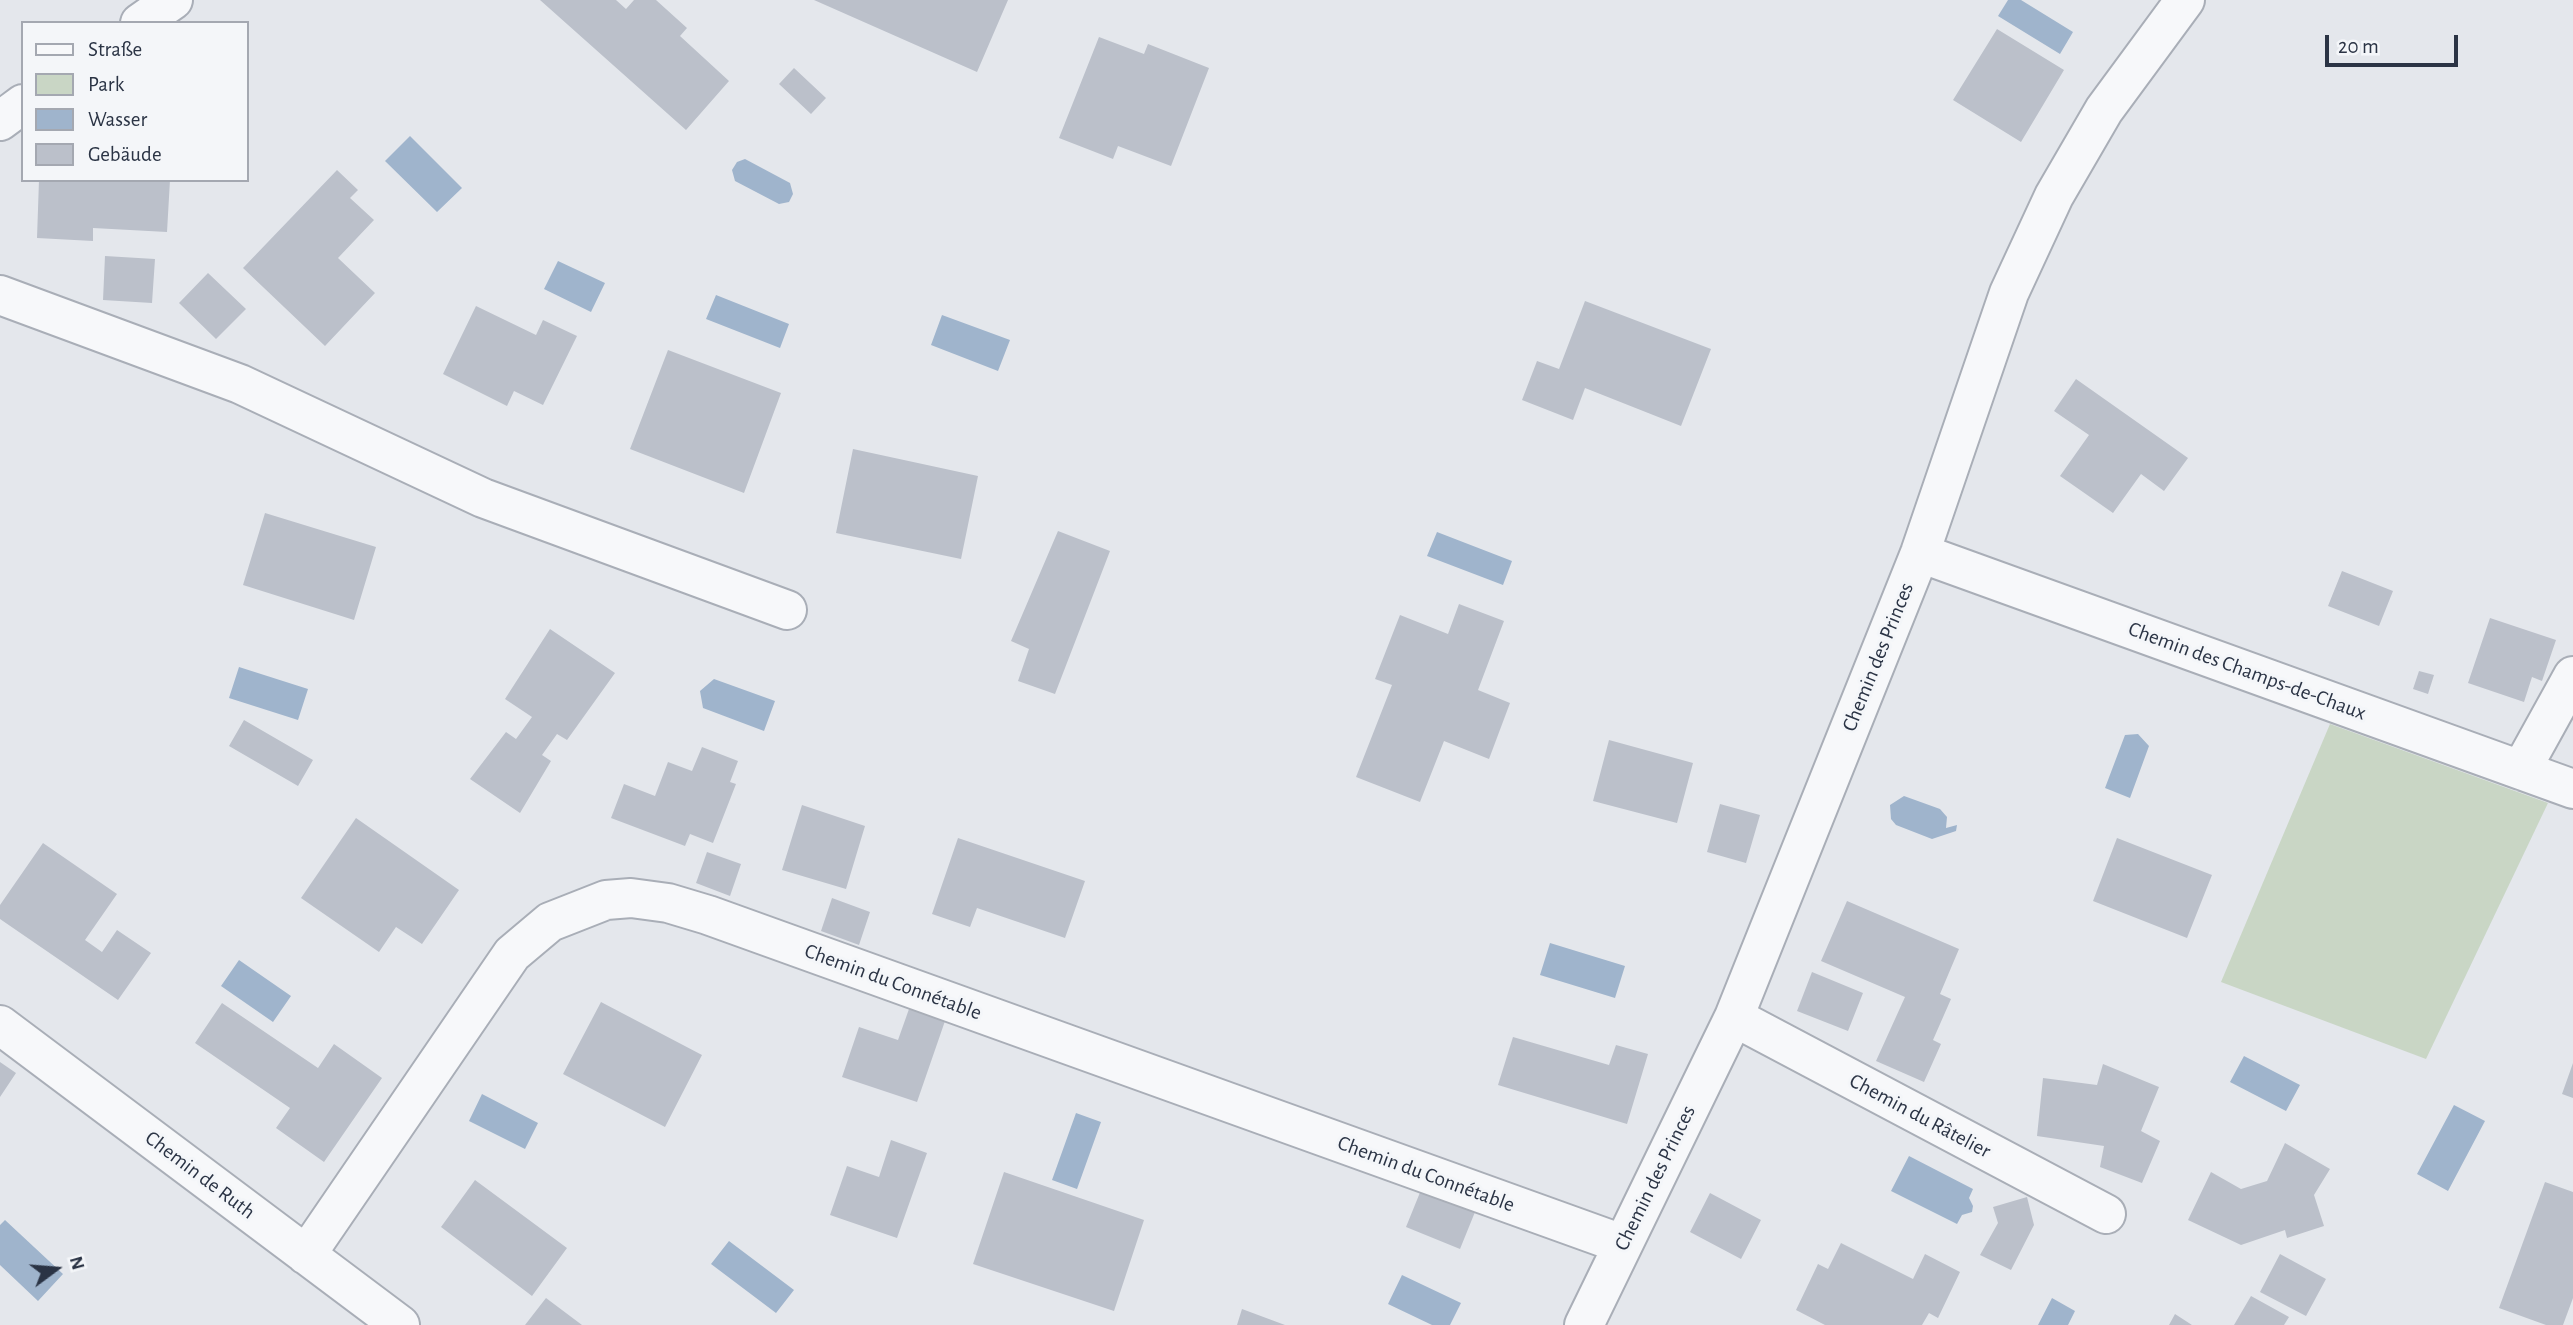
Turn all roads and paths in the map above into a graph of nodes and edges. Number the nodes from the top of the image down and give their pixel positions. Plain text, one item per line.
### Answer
1 (173, 0) edge
2 (2185, 0) edge
3 (142, 21) edge
4 (21, 105) edge
5 (0, 121) edge
6 (0, 295) edge
7 (1920, 552) junction
8 (787, 610) dead end
9 (2573, 676) edge
10 (2521, 770) junction
11 (2573, 789) edge
12 (1734, 1017) junction
13 (0, 1025) edge
14 (2106, 1214) dead end
15 (1622, 1244) junction
16 (306, 1255) junction
17 (400, 1325) edge
18 (1584, 1325) edge

1 - 3 street
2 - 7 street, Chemin des Princes
4 - 5 street
6 - 8 street
7 - 10 street, Chemin des Champs-de-Chaux
7 - 12 street, Chemin des Princes
9 - 10 street
10 - 11 street, Chemin des Champs-de-Chaux
12 - 14 street, Chemin du Râtelier
12 - 15 street, Chemin des Princes
13 - 16 street, Chemin de Ruth
15 - 16 street, Chemin du Connétable
15 - 18 street, Chemin des Princes
16 - 17 street, Chemin de Ruth

